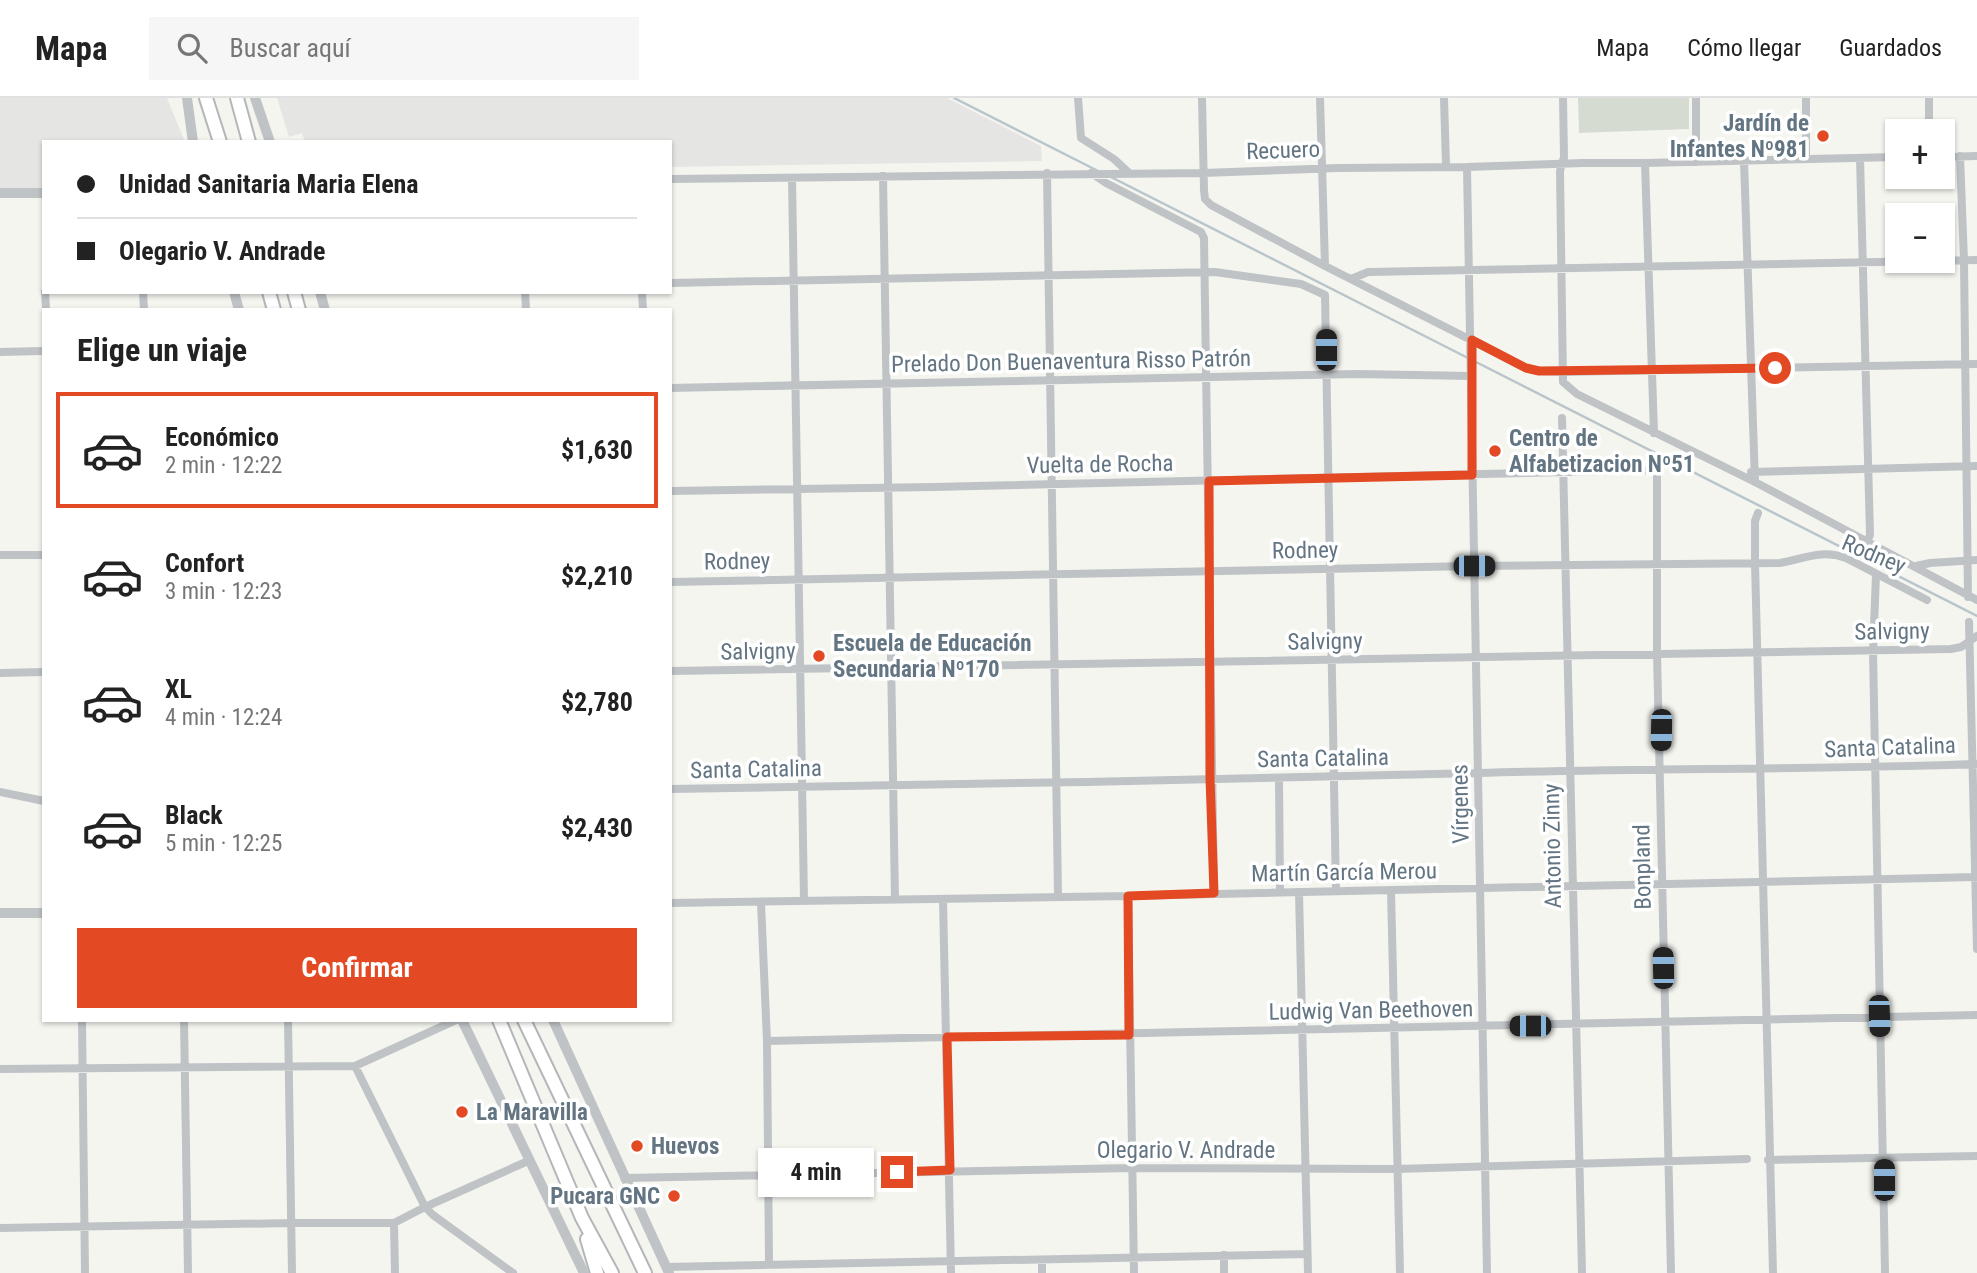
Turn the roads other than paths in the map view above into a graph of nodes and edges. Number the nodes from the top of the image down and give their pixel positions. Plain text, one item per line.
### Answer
1 (187, 98) edge
2 (205, 98) edge
3 (237, 98) edge
4 (255, 98) edge
5 (1078, 98) edge
6 (1202, 98) edge
7 (1321, 98) edge
8 (1444, 98) edge
9 (1563, 98) edge
10 (1696, 98) edge
11 (1807, 98) edge
12 (1929, 98) edge
13 (1929, 119) edge
14 (193, 140) edge
15 (219, 140) edge
16 (248, 140) edge
17 (269, 140) edge
18 (1955, 156) edge
19 (1960, 156) junction
20 (1977, 156) edge
21 (1885, 157) edge
22 (1860, 158) junction
23 (1806, 159) junction
24 (1744, 161) junction
25 (1696, 162) junction
26 (1645, 163) junction
27 (1562, 164) junction
28 (1446, 166) junction
29 (1467, 167) junction
30 (1322, 169) junction
31 (1128, 172) junction
32 (1047, 173) junction
33 (1091, 173) junction
34 (1203, 173) junction
35 (883, 176) junction
36 (792, 178) junction
37 (672, 179) edge
38 (0, 193) edge
39 (42, 193) edge
40 (1964, 261) junction
41 (1977, 261) edge
42 (1863, 264) junction
43 (1748, 265) junction
44 (1325, 267) junction
45 (1561, 268) junction
46 (1650, 268) junction
47 (1469, 270) junction
48 (1204, 272) junction
49 (1049, 277) junction
50 (1351, 279) junction
51 (885, 280) junction
52 (794, 281) junction
53 (672, 283) edge
54 (1472, 340) junction
55 (42, 351) edge
56 (0, 352) edge
57 (1977, 364) edge
58 (1964, 365) junction
59 (1866, 367) junction
60 (1752, 368) junction
61 (1652, 371) junction
62 (1562, 372) junction
63 (1327, 375) junction
64 (1472, 376) junction
65 (1206, 378) junction
66 (1050, 380) junction
67 (886, 383) junction
68 (796, 385) junction
69 (672, 388) edge
70 (1562, 418) dead end
71 (1654, 433) junction
72 (1657, 466) joint
73 (1966, 466) junction
74 (1977, 466) edge
75 (1868, 467) junction
76 (1755, 471) junction
77 (1563, 474) junction
78 (1472, 475) junction
79 (1741, 475) junction
80 (1329, 478) junction
81 (1209, 481) junction
82 (1755, 482) junction
83 (1053, 483) junction
84 (889, 486) junction
85 (797, 489) junction
86 (672, 491) edge
87 (1758, 513) dead end
88 (1867, 542) junction
89 (0, 555) edge
90 (42, 555) edge
91 (1967, 560) junction
92 (1977, 560) edge
93 (1755, 563) junction
94 (1657, 564) junction
95 (1566, 565) junction
96 (1474, 566) junction
97 (1916, 566) junction
98 (1330, 569) junction
99 (1209, 571) junction
100 (1053, 574) junction
101 (1876, 575) junction
102 (890, 577) junction
103 (799, 579) junction
104 (672, 582) edge
105 (1968, 597) junction
106 (1927, 600) dead end
107 (1977, 600) edge
108 (1969, 622) dead end
109 (1977, 636) edge
110 (1969, 642) junction
111 (1872, 650) junction
112 (1758, 652) junction
113 (1657, 653) junction
114 (1567, 655) junction
115 (1476, 657) junction
116 (1332, 660) junction
117 (1209, 662) junction
118 (1054, 665) junction
119 (891, 667) junction
120 (801, 670) junction
121 (42, 671) edge
122 (672, 671) edge
123 (0, 673) edge
124 (1974, 764) edge
125 (1876, 768) junction
126 (1759, 769) junction
127 (1570, 771) junction
128 (1660, 771) junction
129 (1479, 773) junction
130 (1332, 777) junction
131 (1210, 778) junction
132 (1279, 778) junction
133 (1056, 782) junction
134 (894, 785) junction
135 (802, 788) junction
136 (672, 789) edge
137 (0, 792) edge
138 (42, 801) edge
139 (1976, 877) edge
140 (1878, 878) junction
141 (1762, 882) junction
142 (1662, 885) junction
143 (1572, 886) junction
144 (1481, 888) junction
145 (1391, 890) junction
146 (1336, 891) junction
147 (1280, 892) junction
148 (1300, 892) junction
149 (1214, 893) junction
150 (1128, 896) junction
151 (1058, 897) junction
152 (895, 899) junction
153 (943, 899) junction
154 (804, 900) junction
155 (672, 903) edge
156 (761, 903) junction
157 (0, 913) edge
158 (42, 913) edge
159 (1977, 949) edge
160 (1977, 1015) edge
161 (1879, 1016) junction
162 (1766, 1019) junction
163 (82, 1022) edge
164 (184, 1022) edge
165 (289, 1022) edge
166 (452, 1022) edge
167 (462, 1022) edge
168 (500, 1022) edge
169 (525, 1022) edge
170 (554, 1022) edge
171 (1665, 1023) junction
172 (1575, 1025) junction
173 (1484, 1026) junction
174 (1393, 1028) junction
175 (1301, 1030) junction
176 (1129, 1035) junction
177 (947, 1037) junction
178 (767, 1041) junction
179 (355, 1066) junction
180 (289, 1067) junction
181 (185, 1068) junction
182 (0, 1069) edge
183 (82, 1069) junction
184 (1977, 1156) edge
185 (1883, 1157) junction
186 (1747, 1160) dead end
187 (1768, 1160) junction
188 (528, 1161) junction
189 (1668, 1162) junction
190 (1579, 1165) junction
191 (1132, 1168) junction
192 (1487, 1168) junction
193 (1396, 1169) junction
194 (950, 1170) junction
195 (1305, 1170) junction
196 (767, 1176) junction
197 (624, 1178) junction
198 (425, 1206) junction
199 (582, 1218) junction
200 (292, 1223) junction
201 (394, 1223) junction
202 (188, 1224) junction
203 (84, 1226) junction
204 (0, 1228) edge
205 (1307, 1254) junction
206 (1224, 1255) junction
207 (1134, 1258) junction
208 (951, 1260) junction
209 (1042, 1260) junction
210 (860, 1261) junction
211 (769, 1264) junction
212 (667, 1270) edge
213 (645, 1272) edge
214 (85, 1273) edge
215 (188, 1273) edge
216 (292, 1273) edge
217 (395, 1273) edge
218 (513, 1273) edge
219 (584, 1273) edge
220 (597, 1273) edge
221 (612, 1273) edge
222 (860, 1273) edge
223 (951, 1273) edge
224 (1042, 1273) edge
225 (1134, 1273) edge
226 (1224, 1273) edge
227 (1308, 1273) edge
228 (1400, 1273) edge
229 (1487, 1273) edge
230 (1582, 1273) edge
231 (1671, 1273) edge
232 (1773, 1273) edge
233 (1885, 1273) edge

1 - 14 street
2 - 15 highway
3 - 16 highway
4 - 17 street
5 - 31 street
6 - 34 street
7 - 30 street
8 - 28 street
9 - 27 street
10 - 25 street
11 - 23 street
12 - 13 street
18 - 19 street
19 - 20 street
19 - 40 street
21 - 22 street, Recuero
22 - 23 street, Recuero
22 - 42 street
23 - 24 street, Recuero
24 - 25 street, Recuero
24 - 43 street
25 - 26 street, Recuero
26 - 27 street, Recuero
26 - 46 street
27 - 29 street, Recuero
27 - 45 street
28 - 29 street, Recuero
28 - 30 street, Recuero
29 - 47 street
30 - 34 street, Recuero
30 - 44 street
31 - 33 street, Recuero
31 - 34 street, Recuero
32 - 33 street, Recuero
32 - 35 street, Recuero
32 - 49 street
33 - 48 street
34 - 44 street
35 - 36 street, Recuero
35 - 51 street
36 - 37 street, Recuero
36 - 52 street
38 - 39 street
40 - 41 street
40 - 42 street
40 - 58 street
42 - 43 street
42 - 59 street
43 - 46 street
43 - 60 street
44 - 50 street
45 - 46 street
45 - 47 street
45 - 62 street
46 - 61 street
47 - 50 street
47 - 54 street
48 - 49 street
48 - 63 street
48 - 65 street
49 - 51 street
49 - 66 street
50 - 54 street
51 - 52 street
51 - 67 street
52 - 53 street
52 - 68 street
54 - 62 street
54 - 64 street, Vírgenes
55 - 56 street
57 - 58 street
58 - 59 street
58 - 73 street
59 - 60 street
59 - 75 street
60 - 61 street
60 - 76 street
61 - 62 street
61 - 71 street
62 - 71 street
63 - 64 street, Prelado Don Buenaventura Risso Patrón
63 - 65 street, Prelado Don Buenaventura Risso Patrón
63 - 80 street
64 - 78 street, Vírgenes
65 - 66 street, Prelado Don Buenaventura Risso Patrón
65 - 81 street
66 - 67 street, Prelado Don Buenaventura Risso Patrón
66 - 83 street
67 - 68 street, Prelado Don Buenaventura Risso Patrón
67 - 84 street
68 - 69 street, Prelado Don Buenaventura Risso Patrón
68 - 85 street
70 - 77 street, Antonio Zinny
71 - 79 street
72 - 77 street, Vuelta de Rocha
72 - 94 street, Bonpland
73 - 74 street
73 - 75 street
73 - 91 street
75 - 76 street
75 - 88 street
76 - 79 street
76 - 82 street
77 - 78 street, Vuelta de Rocha
77 - 95 street, Antonio Zinny
78 - 80 street, Vuelta de Rocha
78 - 96 street, Vírgenes
79 - 82 street
80 - 81 street, Vuelta de Rocha
80 - 98 street
81 - 83 street, Vuelta de Rocha
81 - 99 street
82 - 88 street
83 - 84 street, Vuelta de Rocha
83 - 100 street
84 - 85 street, Vuelta de Rocha
84 - 102 street
85 - 86 street, Vuelta de Rocha
85 - 103 street
87 - 93 street
88 - 97 street
89 - 90 street
91 - 92 street, Rodney
91 - 97 street, Rodney
91 - 105 street
93 - 94 street, Rodney
93 - 101 street, Rodney
93 - 112 street
94 - 95 street, Rodney
94 - 113 street, Bonpland
95 - 96 street, Rodney
95 - 114 street, Antonio Zinny
96 - 98 street, Rodney
96 - 115 street, Vírgenes
97 - 105 street
98 - 99 street, Rodney
98 - 116 street
99 - 100 street, Rodney
99 - 117 street
100 - 102 street, Rodney
100 - 118 street
101 - 106 street, Rodney
101 - 111 street
102 - 103 street, Rodney
102 - 119 street
103 - 104 street, Rodney
103 - 120 street
105 - 107 street
108 - 110 street
109 - 110 street, Salvigny
110 - 111 street, Salvigny
110 - 124 street
111 - 112 street, Salvigny
111 - 125 street
112 - 113 street, Salvigny
112 - 126 street
113 - 114 street, Salvigny
113 - 128 street, Bonpland
114 - 115 street, Salvigny
114 - 127 street, Antonio Zinny
115 - 116 street, Salvigny
115 - 129 street, Vírgenes
116 - 117 street, Salvigny
116 - 130 street
117 - 118 street, Salvigny
117 - 131 street
118 - 119 street, Salvigny
118 - 133 street
119 - 120 street, Salvigny
119 - 134 street
120 - 122 street, Salvigny
120 - 135 street
121 - 123 street
124 - 125 street, Santa Catalina
124 - 139 street
125 - 126 street, Santa Catalina
125 - 140 street
126 - 128 street, Santa Catalina
126 - 141 street
127 - 128 street, Santa Catalina
127 - 129 street, Santa Catalina
127 - 143 street, Antonio Zinny
128 - 142 street, Bonpland
129 - 130 street, Santa Catalina
129 - 144 street, Vírgenes
130 - 132 street, Santa Catalina
130 - 146 street
131 - 132 street, Santa Catalina
131 - 133 street, Santa Catalina
131 - 149 street
132 - 147 street
133 - 134 street, Santa Catalina
133 - 151 street
134 - 135 street, Santa Catalina
134 - 152 street
135 - 136 street, Santa Catalina
135 - 154 street
137 - 138 street
139 - 140 street, Martín García Merou
139 - 159 street
140 - 141 street, Martín García Merou
140 - 161 street
141 - 142 street, Martín García Merou
141 - 162 street
142 - 143 street, Martín García Merou
142 - 171 street, Bonpland
143 - 144 street, Martín García Merou
143 - 172 street, Antonio Zinny
144 - 145 street, Martín García Merou
144 - 173 street, Vírgenes
145 - 146 street, Martín García Merou
145 - 174 street
146 - 148 street, Martín García Merou
147 - 148 street, Martín García Merou
147 - 149 street, Martín García Merou
148 - 175 street
149 - 150 street, Martín García Merou
150 - 151 street, Martín García Merou
150 - 176 street
151 - 153 street, Martín García Merou
152 - 153 street, Martín García Merou
152 - 154 street, Martín García Merou
153 - 177 street
154 - 156 street, Martín García Merou
155 - 156 street, Martín García Merou
156 - 178 street
157 - 158 street
160 - 161 street, Ludwig Van Beethoven
161 - 162 street, Ludwig Van Beethoven
161 - 185 street
162 - 171 street, Ludwig Van Beethoven
162 - 187 street
163 - 183 street
164 - 181 street
165 - 180 street
166 - 179 street
167 - 188 street
168 - 199 highway
169 - 213 highway
170 - 197 street
171 - 172 street, Ludwig Van Beethoven
171 - 189 street, Bonpland
172 - 173 street, Ludwig Van Beethoven
172 - 190 street, Antonio Zinny
173 - 174 street, Ludwig Van Beethoven
173 - 192 street, Vírgenes
174 - 175 street, Ludwig Van Beethoven
174 - 193 street
175 - 176 street, Ludwig Van Beethoven
175 - 195 street
176 - 177 street, Ludwig Van Beethoven
176 - 191 street
177 - 178 street, Ludwig Van Beethoven
177 - 194 street
178 - 196 street
179 - 180 street
179 - 198 street
180 - 181 street
180 - 200 street
181 - 183 street
181 - 202 street
182 - 183 street
183 - 203 street
184 - 185 street
185 - 187 street
185 - 233 street
186 - 189 street, Olegario V. Andrade
187 - 232 street
188 - 198 street
188 - 219 street
189 - 190 street, Olegario V. Andrade
189 - 231 street, Bonpland
190 - 192 street, Olegario V. Andrade
190 - 230 street, Antonio Zinny
191 - 194 street, Olegario V. Andrade
191 - 195 street, Olegario V. Andrade
191 - 207 street
192 - 193 street, Olegario V. Andrade
192 - 229 street, Vírgenes
193 - 195 street, Olegario V. Andrade
193 - 228 street
194 - 196 street, Olegario V. Andrade
194 - 208 street
195 - 205 street
196 - 197 street, Olegario V. Andrade
196 - 211 street
197 - 212 street
198 - 201 street
198 - 218 street
199 - 220 highway
199 - 221 highway
200 - 201 street
200 - 202 street
200 - 216 street
201 - 217 street
202 - 203 street
202 - 215 street
203 - 204 street
203 - 214 street
205 - 206 street
205 - 227 street
206 - 207 street
206 - 226 street
207 - 209 street
207 - 225 street
208 - 209 street
208 - 210 street
208 - 223 street
209 - 224 street
210 - 211 street
210 - 222 street
211 - 212 street

